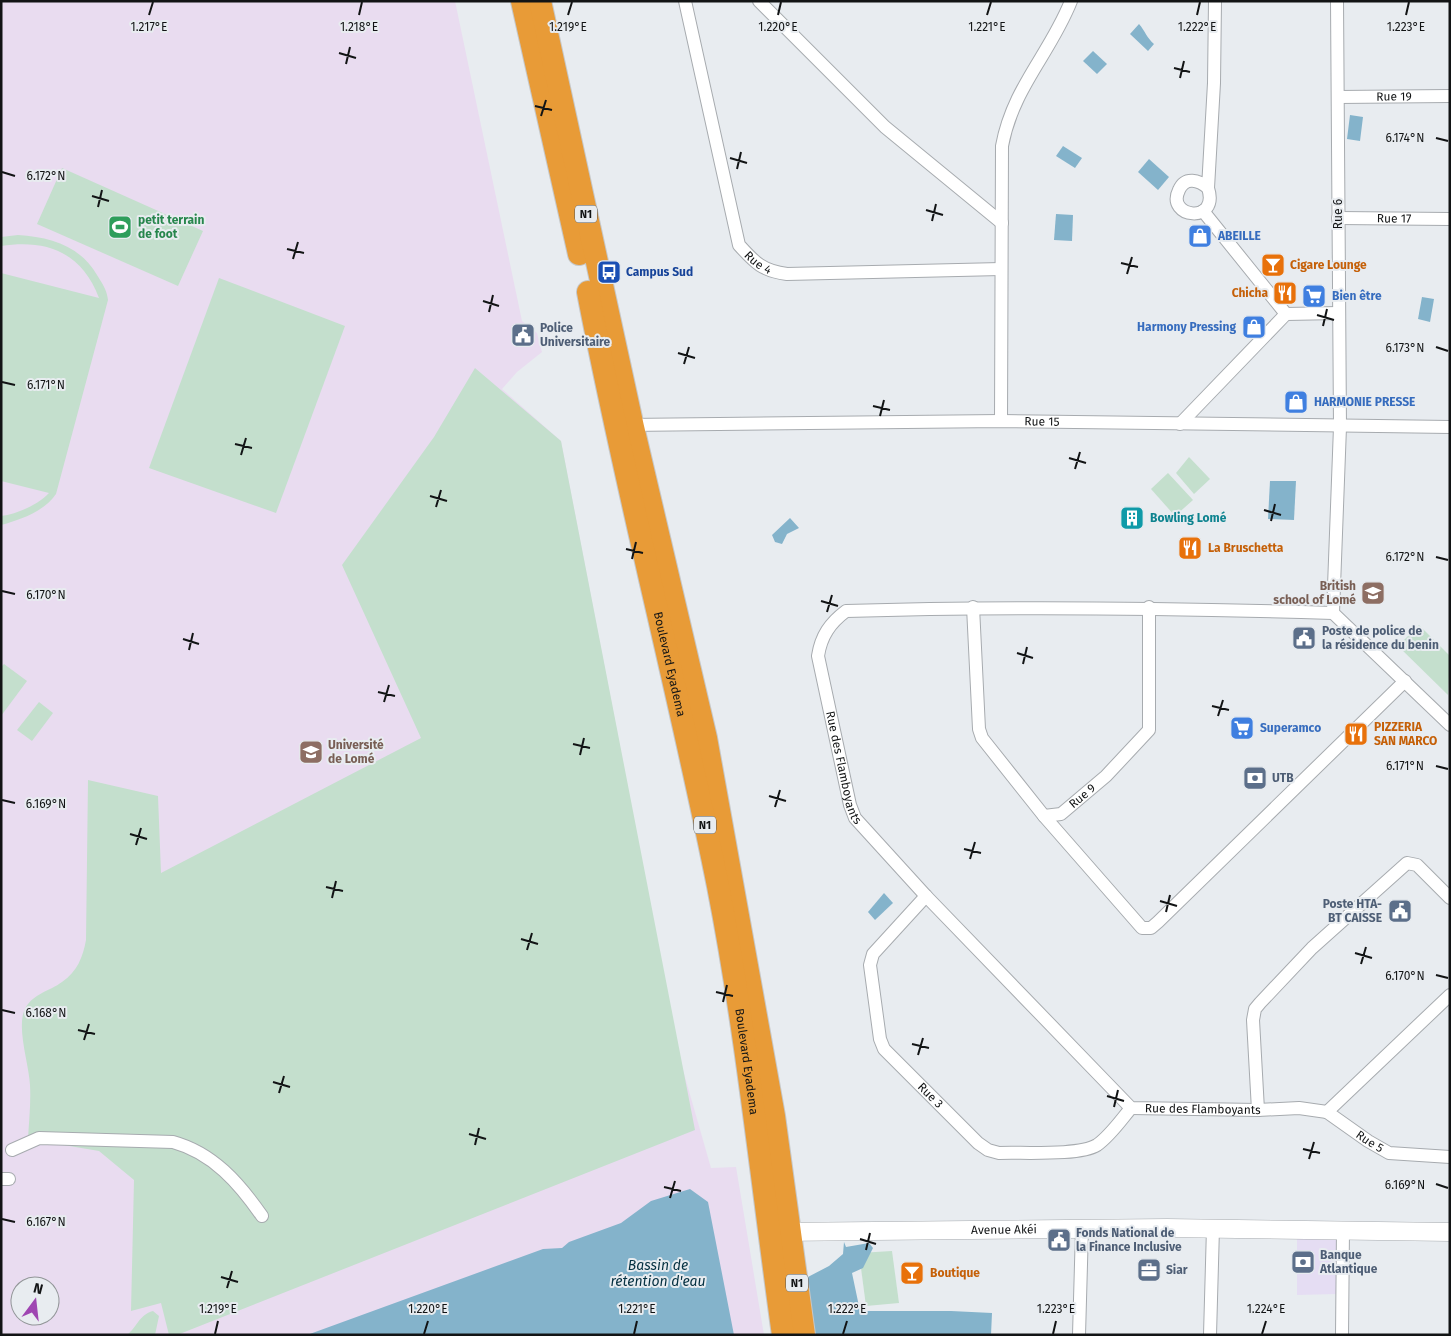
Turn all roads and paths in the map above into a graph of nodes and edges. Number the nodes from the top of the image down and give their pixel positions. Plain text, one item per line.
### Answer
1 (522, 1) edge
2 (540, 1) edge
3 (685, 1) edge
4 (759, 1) edge
5 (1072, 1) edge
6 (1215, 1) edge
7 (1338, 1) edge
8 (1450, 96) edge
9 (1338, 98) junction
10 (1208, 188) junction
11 (1203, 211) junction
12 (1338, 218) junction
13 (1450, 218) edge
14 (1002, 223) junction
15 (1001, 269) junction
16 (1339, 313) junction
17 (1286, 314) junction
18 (1000, 421) junction
19 (1180, 424) junction
20 (624, 425) junction
21 (1340, 427) junction
22 (1450, 427) edge
23 (973, 607) junction
24 (1149, 607) junction
25 (1333, 613) junction
26 (1405, 681) junction
27 (1448, 719) edge
28 (1044, 816) junction
29 (926, 896) junction
30 (1450, 898) edge
31 (1450, 995) edge
32 (1131, 1108) junction
33 (1258, 1110) junction
34 (1327, 1112) junction
35 (12, 1150) dead end
36 (1450, 1157) edge
37 (262, 1216) dead end
38 (1082, 1228) junction
39 (1213, 1228) junction
40 (1343, 1229) junction
41 (780, 1232) junction
42 (1450, 1232) edge
43 (783, 1335) edge
44 (804, 1335) edge
45 (1079, 1335) edge
46 (1210, 1335) edge
47 (1342, 1335) edge

1 - 20 highway, Boulevard Eyadema / N1
2 - 20 highway, N1
3 - 15 street, Rue 4
4 - 14 street
5 - 14 street
6 - 10 street
7 - 9 street, Rue 6
8 - 9 street, Rue 19
9 - 12 street, Rue 6
10 - 11 street
10 - 11 street
11 - 17 street
12 - 13 street, Rue 17
12 - 16 street, Rue 6
14 - 15 street
15 - 18 street
16 - 17 street
16 - 21 street, Rue 6
17 - 19 street
18 - 19 street, Rue 15
18 - 20 street, Rue 15
19 - 21 street, Rue 15
20 - 41 highway, Boulevard Eyadema / N1
21 - 22 street, Rue 15
21 - 25 street, Rue 6
23 - 24 street, Rue des Flamboyants
23 - 28 street
23 - 29 street, Rue des Flamboyants
24 - 25 street, Rue des Flamboyants
24 - 28 street, Rue 9
25 - 26 street
26 - 27 street
26 - 28 street
29 - 32 street, Rue des Flamboyants
29 - 32 street, Rue 3
30 - 33 street
31 - 34 street
32 - 33 street, Rue des Flamboyants
33 - 34 street, Rue des Flamboyants
34 - 36 street, Rue 5
35 - 37 street
38 - 39 main road, Avenue Akéi
38 - 41 main road, Avenue Akéi
38 - 45 street
39 - 40 main road, Avenue Akéi
39 - 46 street
40 - 42 main road, Avenue Akéi
40 - 47 street
41 - 43 highway, Boulevard Eyadema / N1
41 - 44 highway, N1

